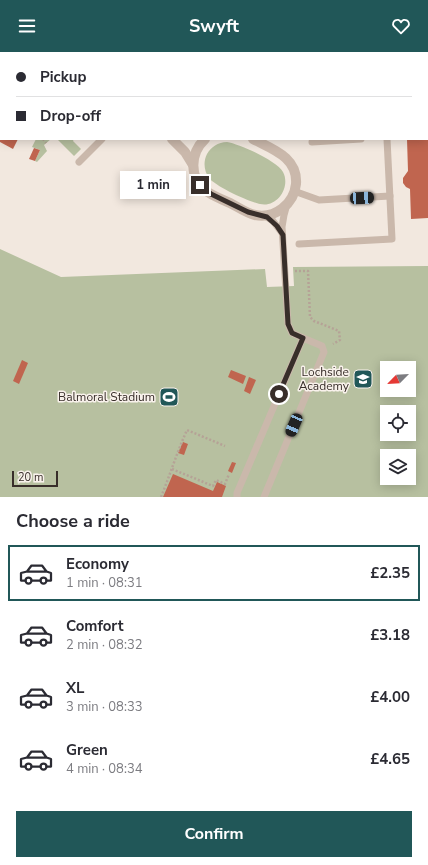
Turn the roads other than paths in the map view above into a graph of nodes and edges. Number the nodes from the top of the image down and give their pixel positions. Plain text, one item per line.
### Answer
1 (101, 140) edge
2 (173, 140) edge
3 (203, 140) edge
4 (258, 140) edge
5 (345, 140) edge
6 (387, 140) edge
7 (312, 142) dead end
8 (79, 162) dead end
9 (193, 165) junction
10 (294, 192) junction
11 (390, 196) junction
12 (287, 204) junction
13 (264, 216) junction
14 (283, 235) junction
15 (299, 244) dead end
16 (303, 338) junction
17 (237, 497) edge
18 (264, 497) edge

1 - 8 lane
2 - 9 street
3 - 9 street
4 - 10 street
5 - 7 lane
6 - 11 lane
9 - 13 street
10 - 11 lane
10 - 12 street
11 - 15 lane
12 - 13 street
12 - 14 lane
13 - 14 lane
14 - 16 lane
16 - 17 lane
16 - 18 lane

